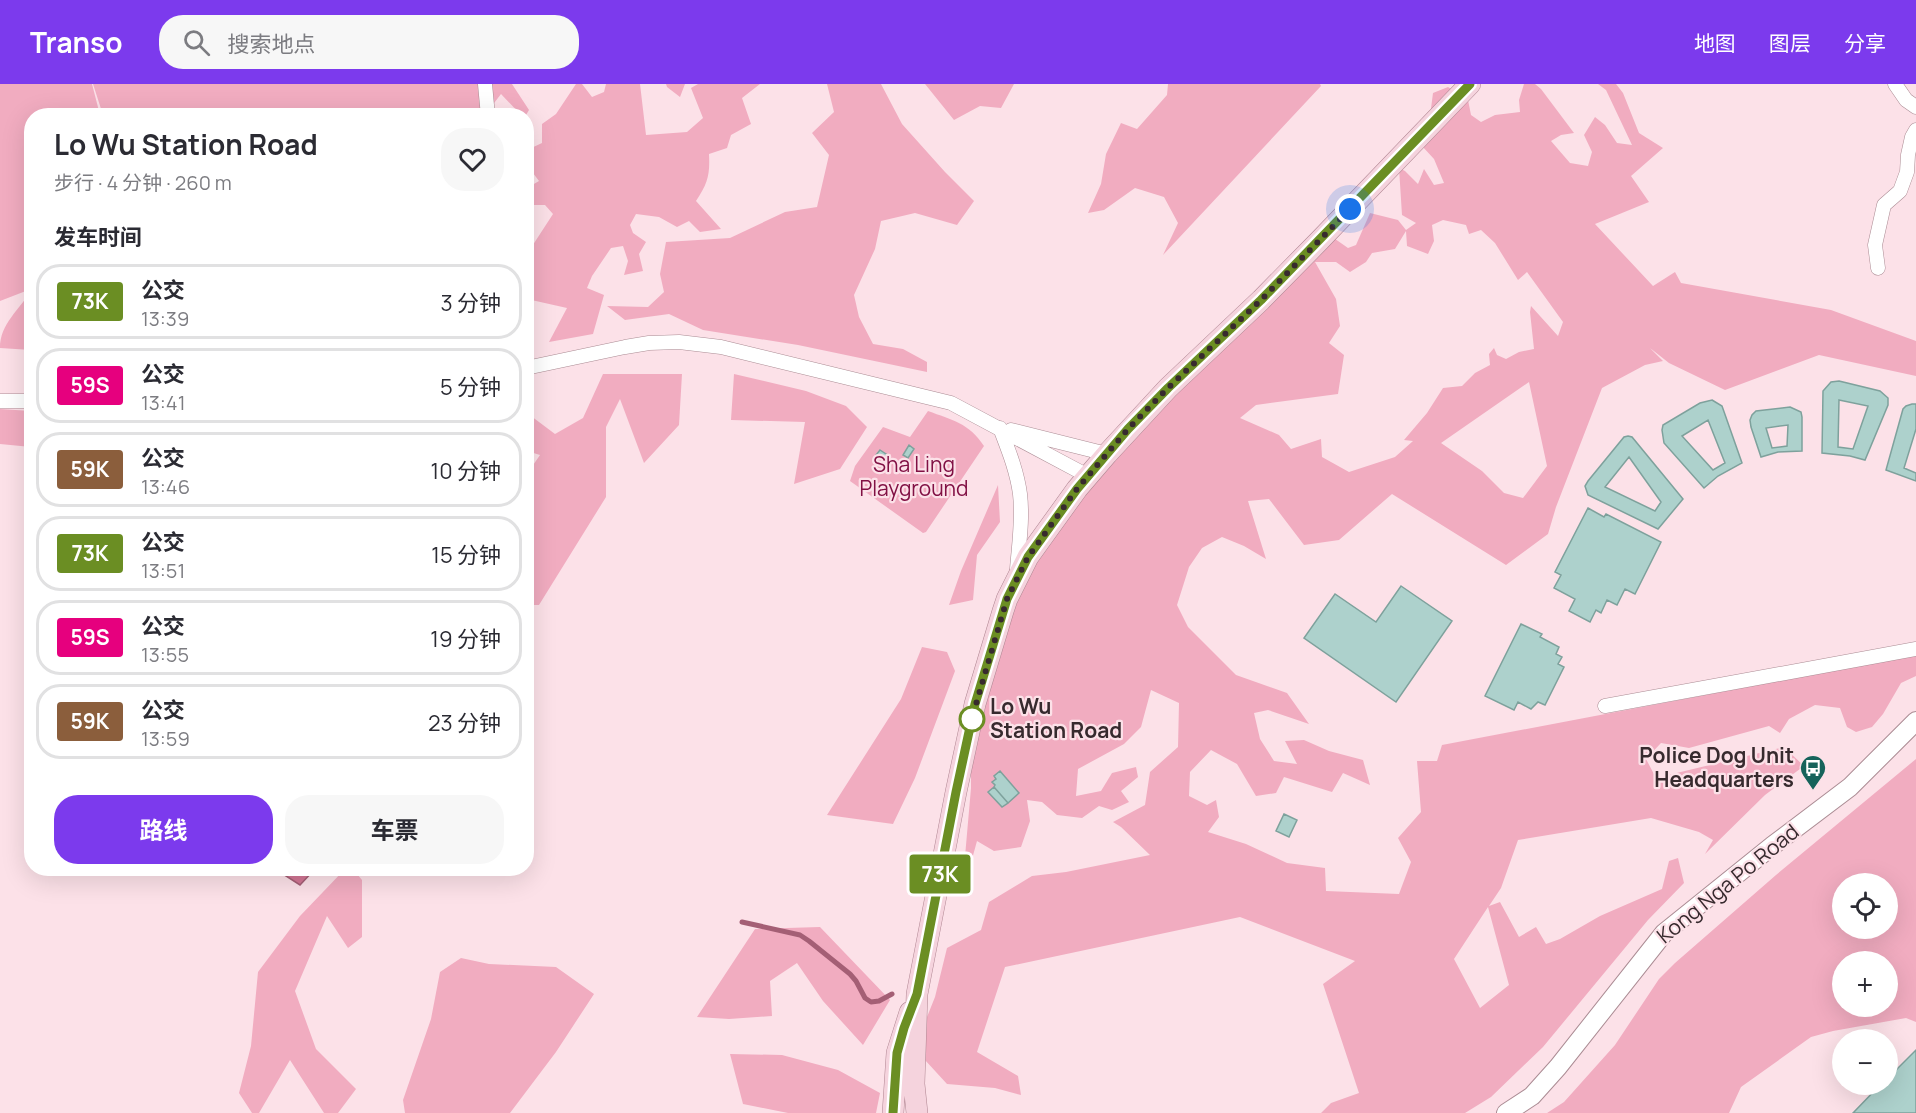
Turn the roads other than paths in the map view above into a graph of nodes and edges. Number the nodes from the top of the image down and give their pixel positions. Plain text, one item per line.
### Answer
1 (485, 84) edge
2 (1470, 84) edge
3 (1895, 84) edge
4 (1916, 106) edge
5 (487, 108) edge
6 (1916, 130) edge
7 (1878, 268) dead end
8 (534, 366) edge
9 (0, 401) edge
10 (24, 401) edge
11 (1000, 428) junction
12 (1107, 454) junction
13 (1088, 476) junction
14 (1017, 580) junction
15 (1916, 650) edge
16 (1605, 706) dead end
17 (1916, 721) edge
18 (917, 994) junction
19 (893, 1113) edge
20 (917, 1113) edge
21 (1506, 1113) edge

1 - 5 street
2 - 12 main road
3 - 4 street
6 - 7 street
8 - 11 street
9 - 10 street
11 - 12 street
11 - 13 street
11 - 14 street
12 - 13 main road
13 - 14 main road
14 - 18 main road
15 - 16 street
17 - 21 street, Kong Nga Po Road
18 - 19 main road
18 - 20 main road

